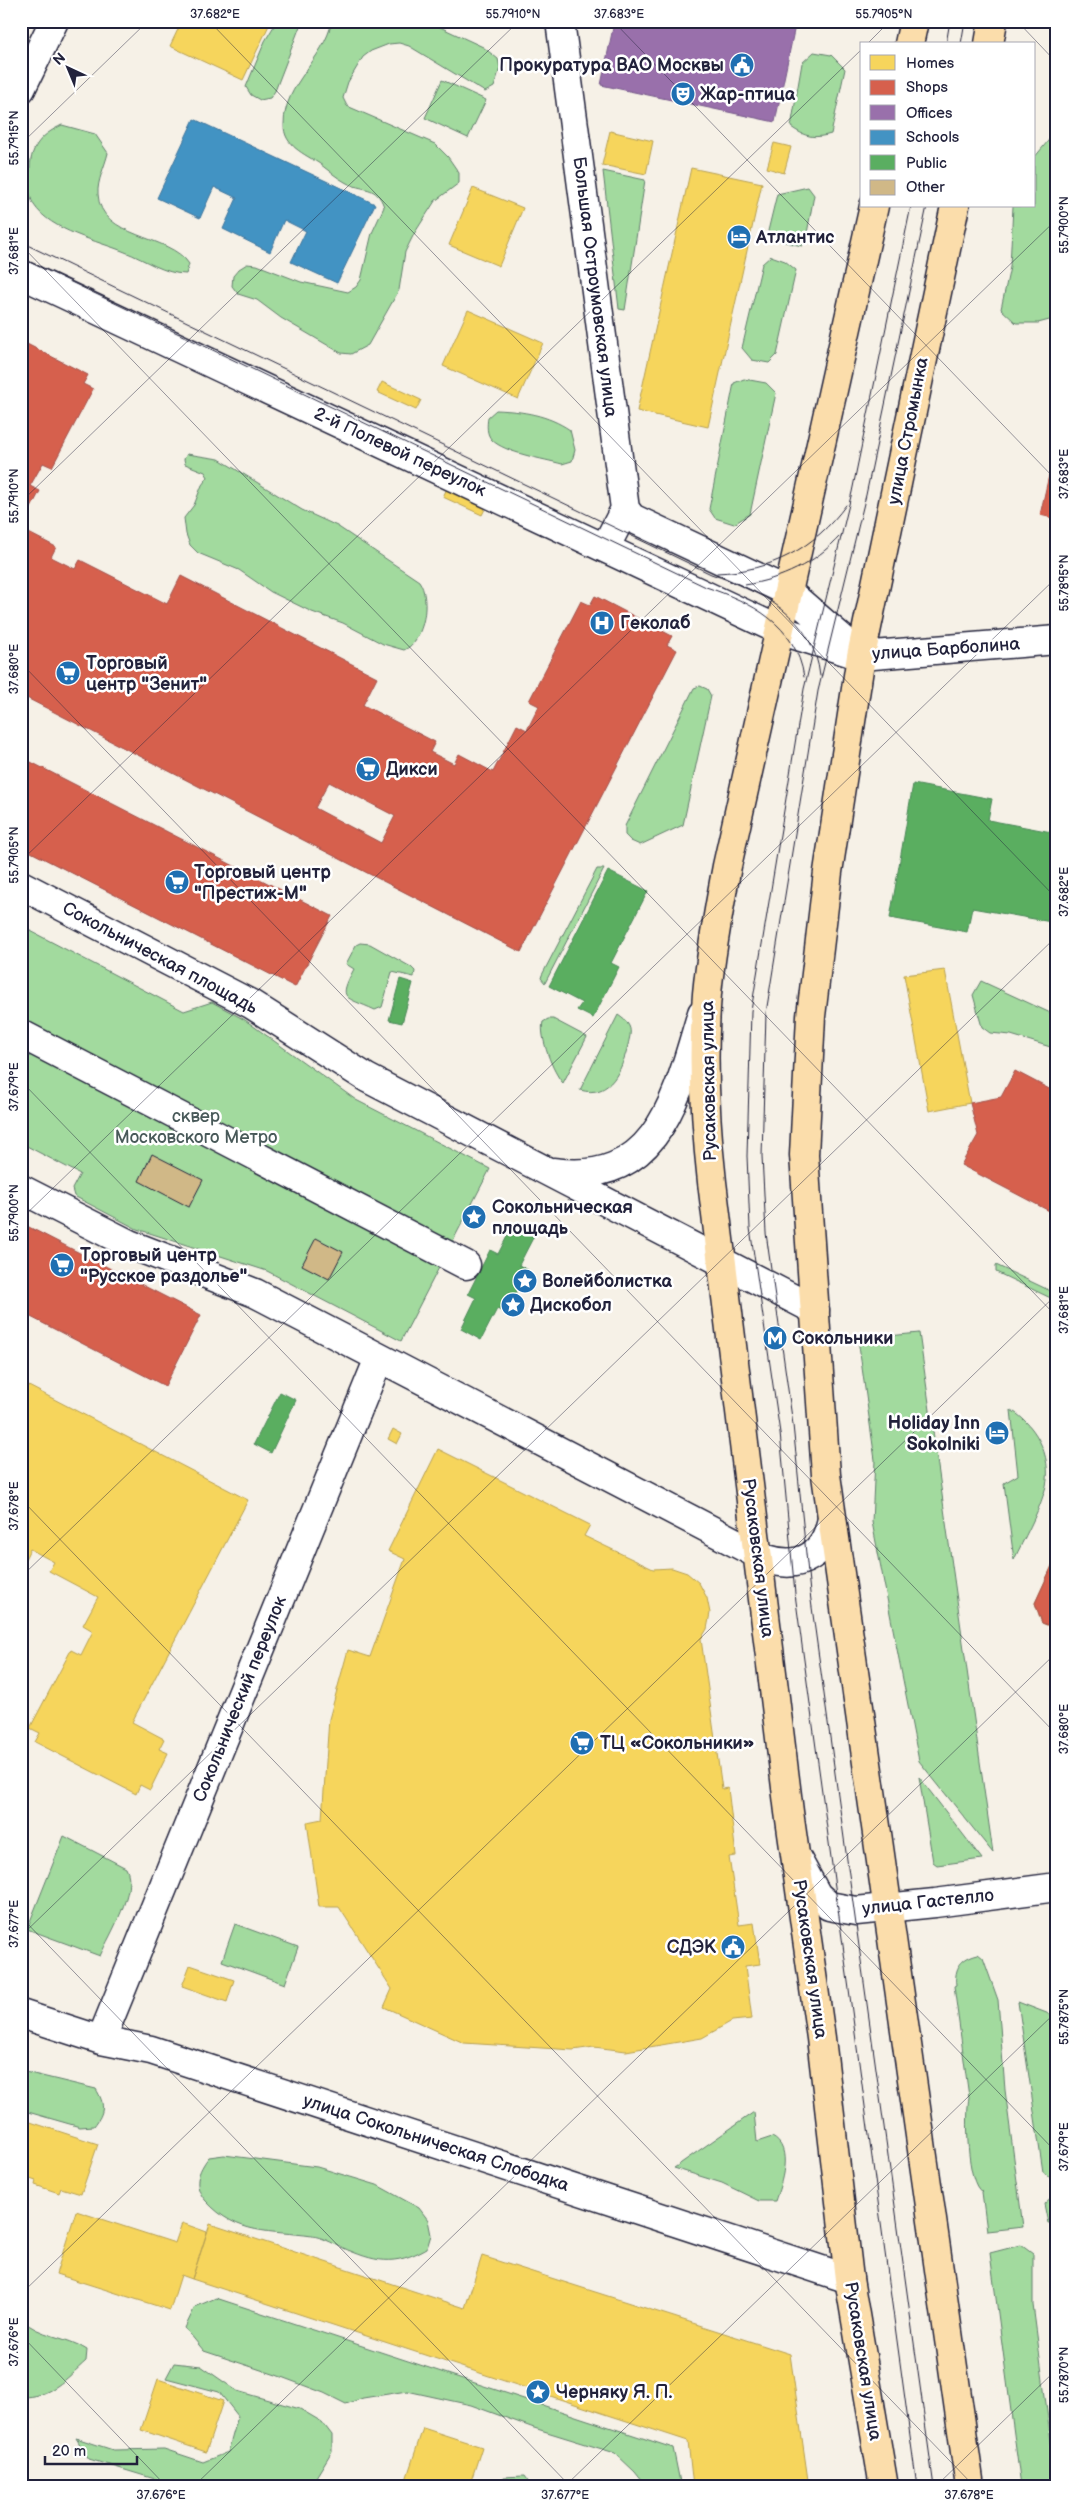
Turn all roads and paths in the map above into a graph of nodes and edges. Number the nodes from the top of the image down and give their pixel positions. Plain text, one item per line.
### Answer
1 (54, 21) edge
2 (560, 21) edge
3 (914, 21) edge
4 (993, 21) edge
5 (909, 42) edge
6 (988, 42) edge
7 (21, 89) edge
8 (874, 208) edge
9 (955, 208) edge
10 (21, 274) edge
11 (625, 509) junction
12 (605, 548) junction
13 (787, 591) junction
14 (779, 630) junction
15 (1057, 640) edge
16 (861, 656) junction
17 (21, 885) edge
18 (707, 996) junction
19 (21, 1034) edge
20 (546, 1171) junction
21 (21, 1188) edge
22 (722, 1262) junction
23 (466, 1265) dead end
24 (815, 1310) junction
25 (379, 1358) junction
26 (832, 1519) junction
27 (757, 1555) junction
28 (796, 1857) junction
29 (1057, 1886) edge
30 (888, 1909) junction
31 (21, 2014) edge
32 (101, 2040) junction
33 (849, 2279) junction
34 (884, 2487) edge
35 (970, 2487) edge

1 - 7 street
2 - 11 street, Большая Остроумовская улица
3 - 5 main road
4 - 6 main road
8 - 13 main road
9 - 16 main road, улица Стромынка
10 - 12 street, 2-й Полевой переулок
11 - 12 street
11 - 13 street
12 - 14 street, 2-й Полевой переулок
13 - 14 main road
13 - 16 street
14 - 16 street, улица Барболина
14 - 18 main road, Русаковская улица
15 - 16 street, улица Барболина
16 - 24 main road
17 - 20 street, Сокольническая площадь
18 - 20 street
18 - 22 main road, Русаковская улица
19 - 23 street
20 - 22 street, Сокольническая площадь
21 - 25 street
22 - 24 street, Сокольническая площадь
22 - 27 main road, Русаковская улица
24 - 26 main road
25 - 27 street
25 - 32 street, Сокольнический переулок
26 - 27 street
26 - 30 main road
27 - 28 main road, Русаковская улица
28 - 30 street, улица Гастелло
28 - 33 main road, Русаковская улица
29 - 30 street, улица Гастелло
30 - 35 main road
31 - 32 street, улица Сокольническая Слободка
32 - 33 street, улица Сокольническая Слободка
33 - 34 main road, Русаковская улица

